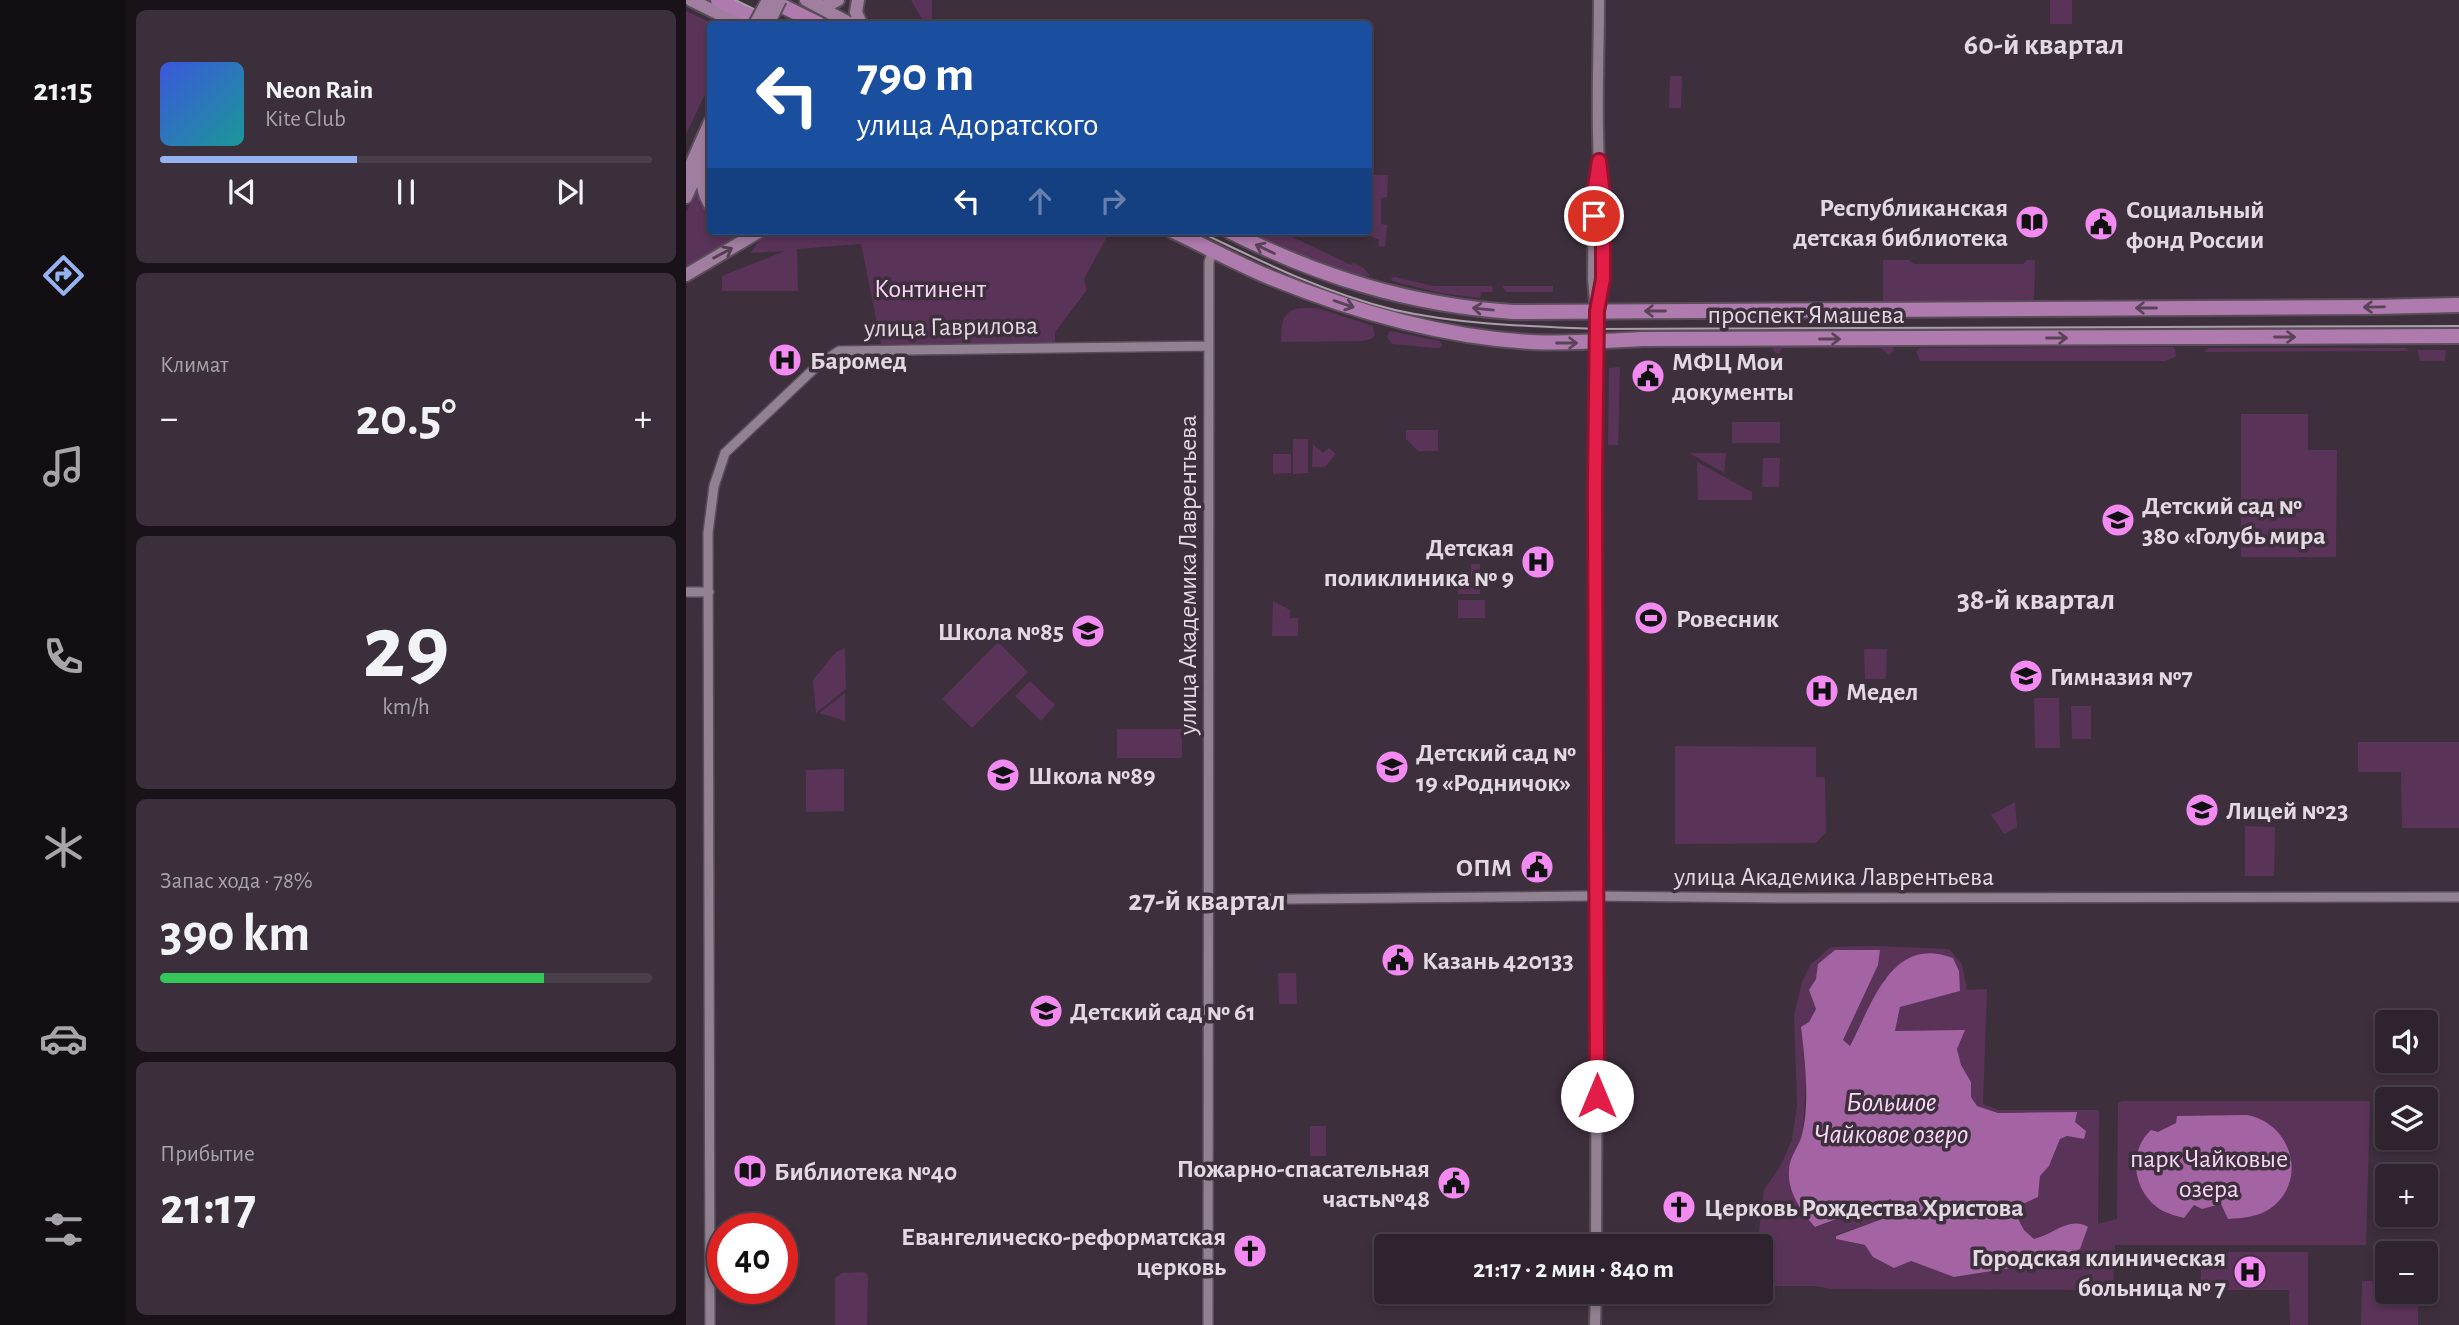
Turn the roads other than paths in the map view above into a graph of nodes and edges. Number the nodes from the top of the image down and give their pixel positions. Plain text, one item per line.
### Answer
1 (718, 0) edge
2 (769, 0) edge
3 (780, 0) edge
4 (838, 0) edge
5 (858, 0) edge
6 (1599, 0) edge
7 (696, 1) edge
8 (808, 1) edge
9 (734, 21) edge
10 (757, 21) edge
11 (761, 21) edge
12 (769, 21) edge
13 (813, 21) edge
14 (845, 21) edge
15 (860, 21) edge
16 (707, 141) edge
17 (686, 154) edge
18 (707, 165) edge
19 (686, 176) edge
20 (686, 197) edge
21 (707, 199) edge
22 (753, 235) edge
23 (1181, 235) edge
24 (1237, 235) edge
25 (1213, 250) junction
26 (686, 275) edge
27 (2459, 304) edge
28 (1597, 311) junction
29 (2459, 337) edge
30 (1597, 342) junction
31 (1209, 346) junction
32 (686, 592) edge
33 (709, 592) junction
34 (1597, 896) junction
35 (2459, 897) edge
36 (1208, 900) junction
37 (1596, 1234) edge
38 (1595, 1304) edge
39 (710, 1325) edge
40 (1208, 1325) edge
41 (1595, 1325) edge

1 - 11 main road
2 - 10 main road, bridge
2 - 13 main road
3 - 12 main road, bridge
4 - 8 main road
5 - 15 main road
6 - 28 street
7 - 9 main road
8 - 14 main road
16 - 17 main road
16 - 19 main road
16 - 20 main road
18 - 21 main road
26 -> 22 main road
23 - 25 main road, проспект Ямашева
28 -> 24 main road, проспект Ямашева
25 -> 30 main road, проспект Ямашева
25 - 31 street, улица Академика Лаврентьева
27 -> 28 main road, проспект Ямашева
28 - 30 street
30 -> 29 main road, проспект Ямашева
30 - 34 street
31 - 33 street, улица Гаврилова
31 - 36 street, улица Академика Лаврентьева
32 - 33 street
33 - 39 street, улица Гаврилова
34 - 35 street, улица Академика Лаврентьева
34 - 36 street, улица Академика Лаврентьева
34 - 37 street
36 - 40 street, улица Академика Лаврентьева
38 - 41 street

